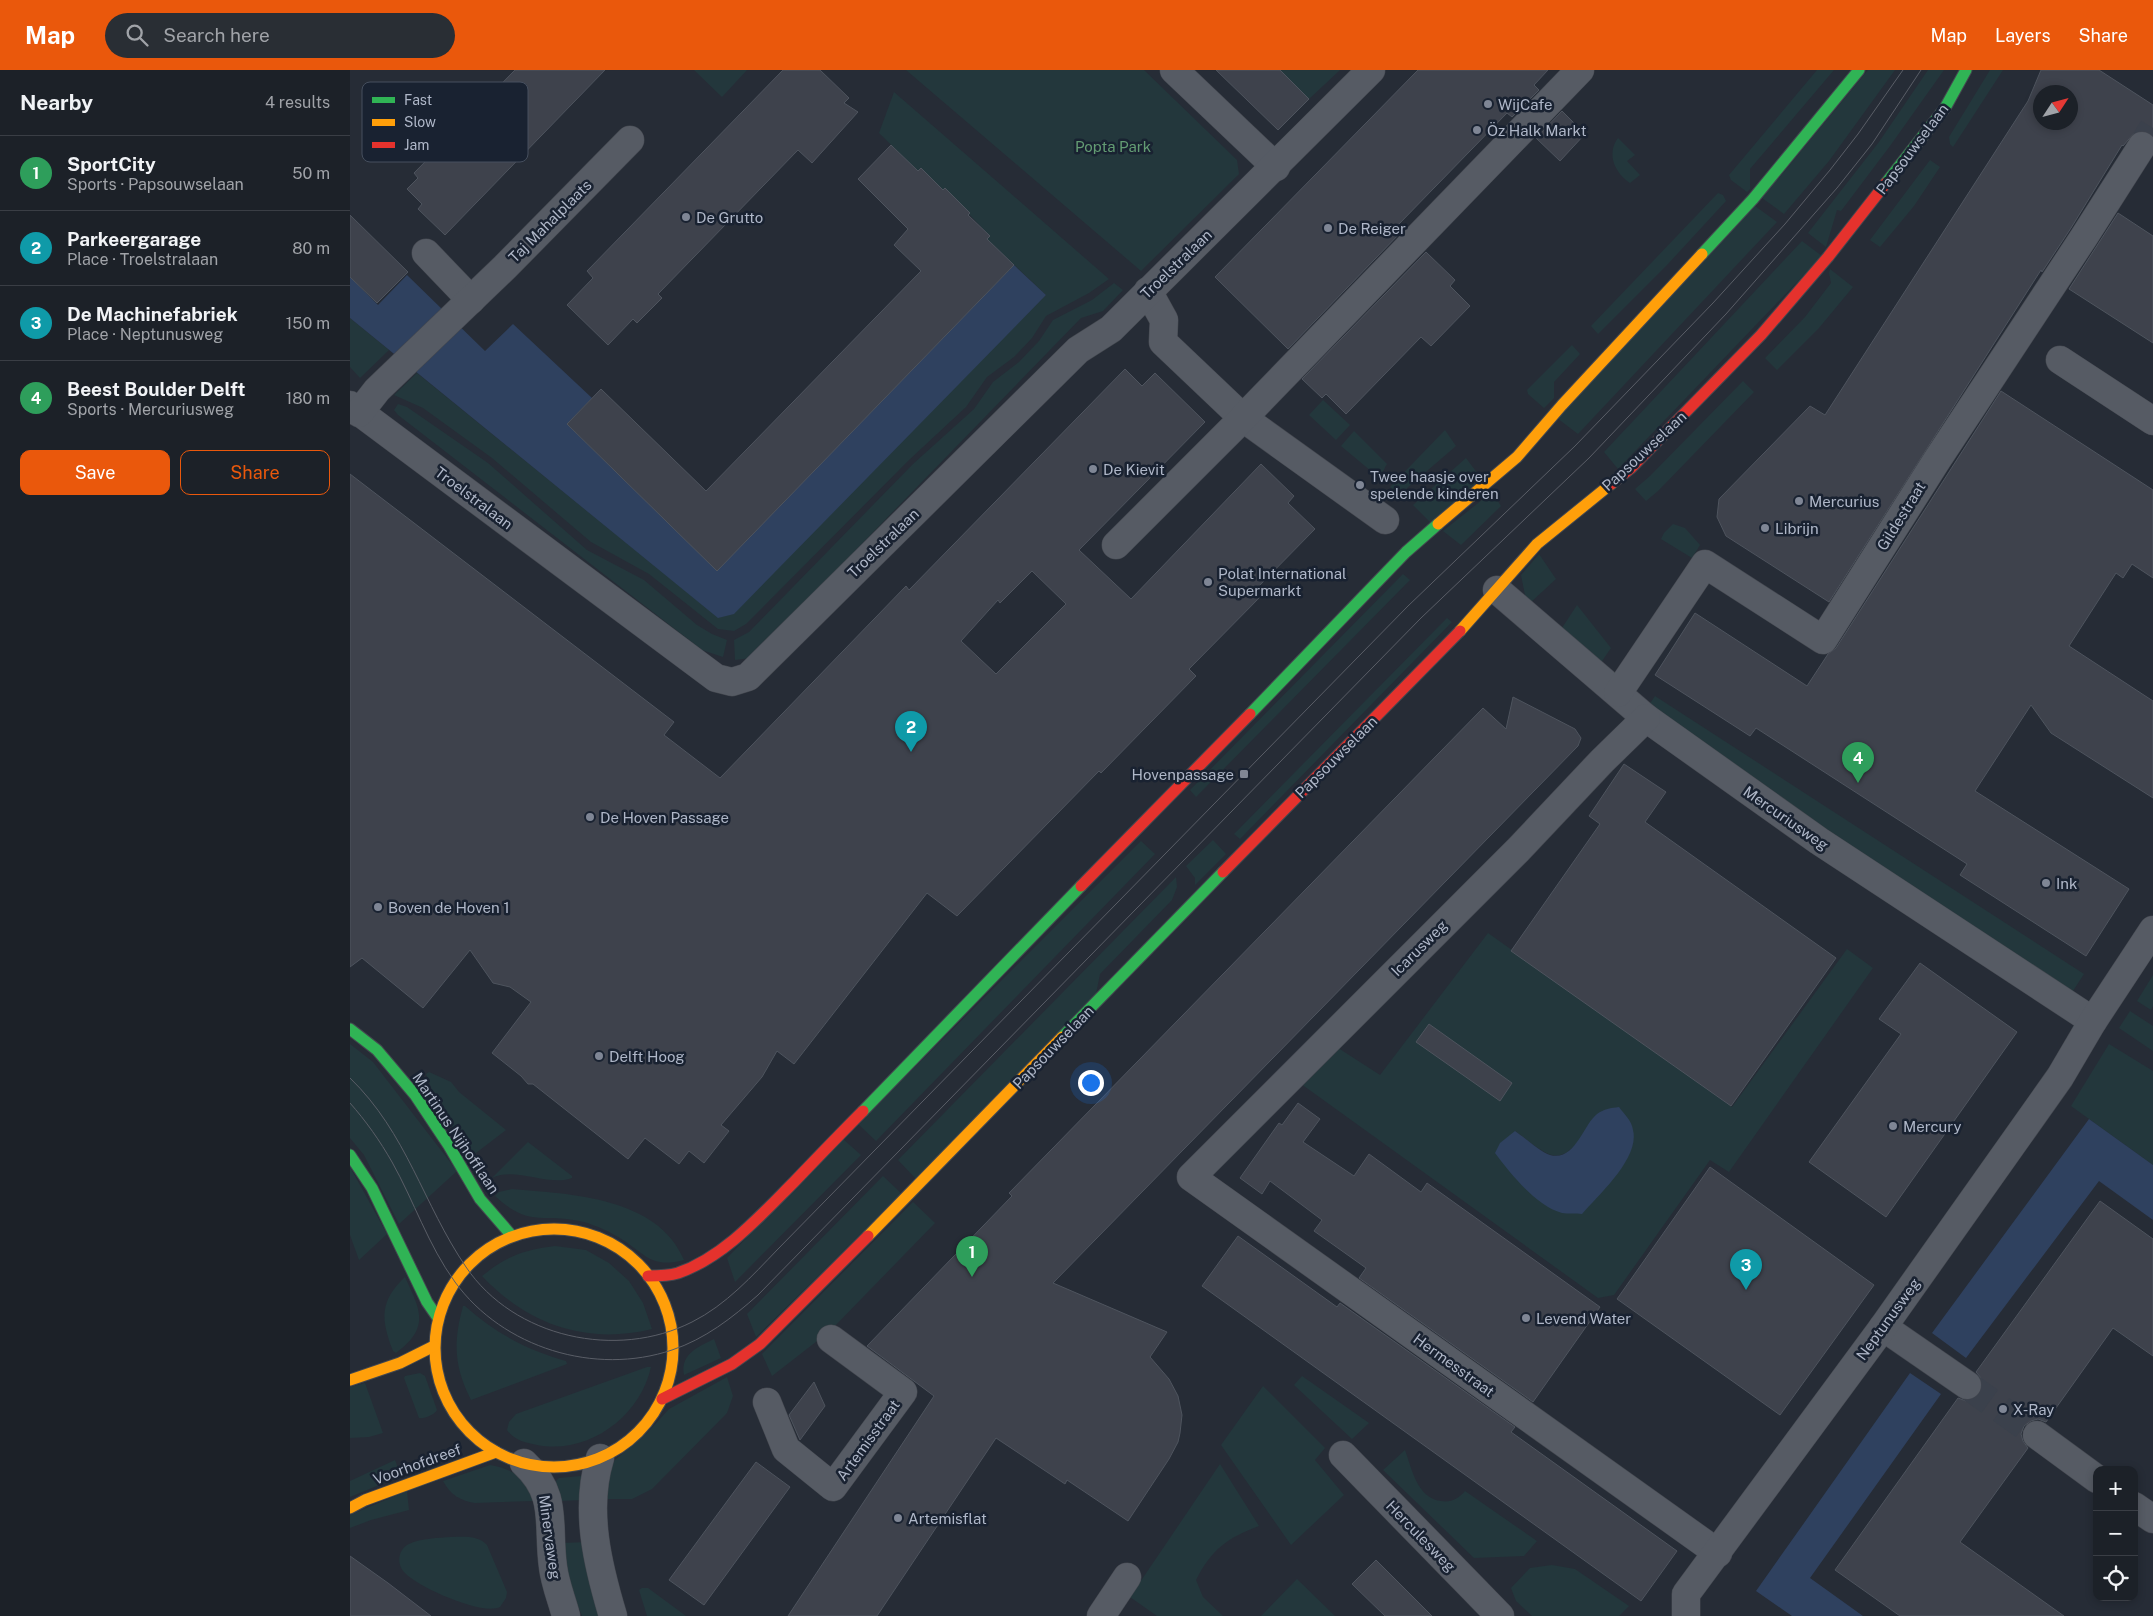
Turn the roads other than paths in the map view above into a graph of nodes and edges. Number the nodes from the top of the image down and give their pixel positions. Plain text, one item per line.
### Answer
1 (1174, 70) edge
2 (1371, 70) edge
3 (1580, 70) edge
4 (1859, 70) edge
5 (1966, 70) edge
6 (630, 140) dead end
7 (2142, 146) tunnel mouth
8 (1276, 166) junction
9 (426, 253) dead end
10 (1148, 291) junction
11 (464, 306) junction
12 (2060, 360) dead end
13 (355, 409) edge
14 (1243, 418) junction
15 (2153, 421) edge
16 (1385, 520) dead end
17 (1116, 545) dead end
18 (1497, 590) junction
19 (1618, 693) junction
20 (1646, 718) junction
21 (2153, 930) edge
22 (2093, 1022) junction
23 (350, 1029) edge
24 (350, 1155) edge
25 (1191, 1177) joint
26 (512, 1236) junction
27 (648, 1276) junction
28 (438, 1318) junction
29 (1883, 1327) junction
30 (831, 1339) dead end
31 (434, 1346) junction
32 (350, 1380) edge
33 (1967, 1385) tunnel mouth
34 (662, 1399) junction
35 (767, 1402) dead end
36 (2037, 1435) tunnel mouth
37 (496, 1452) junction
38 (1343, 1455) dead end
39 (600, 1458) junction
40 (524, 1463) junction
41 (2093, 1476) edge
42 (350, 1508) edge
43 (2138, 1509) edge
44 (2153, 1519) edge
45 (1718, 1553) junction
46 (1127, 1577) dead end
47 (566, 1616) edge
48 (613, 1616) edge
49 (1101, 1616) edge
50 (1500, 1616) edge
51 (1686, 1616) edge

1 - 8 street
2 - 8 street, Troelstralaan
3 - 14 street
4 - 27 street
5 - 18 street, Papsouwselaan
6 - 11 street, Taj Mahalplaats
7 - 19 street, Gildestraat
8 - 10 street, Troelstralaan
9 - 11 street
10 - 13 street, Troelstralaan
10 - 14 street
11 - 13 street, Taj Mahalplaats
12 - 15 street
14 - 16 street
14 - 17 street
18 - 19 street, Mercuriusweg
18 - 34 street, Papsouwselaan
19 - 20 street, Mercuriusweg
20 - 22 street, Mercuriusweg
20 - 25 street, Icarusweg
21 - 22 street, Neptunusweg
22 - 29 street, Neptunusweg
23 - 26 street, Martinus Nijhofflaan
24 - 28 street
25 - 45 street, Hermesstraat
26 - 27 street
26 - 28 street
27 - 34 street
28 - 31 street
29 - 33 street
29 - 45 street, Neptunusweg
30 - 35 street, Artemisstraat
31 - 32 street
31 - 37 street
34 - 39 street
36 - 41 street
37 - 40 street
37 - 42 street, Voorhofdreef
38 - 50 street, Herculesweg
39 - 40 street
39 - 48 street
40 - 47 street, Minervaweg
43 - 44 street
45 - 51 street, Neptunusweg
46 - 49 street

